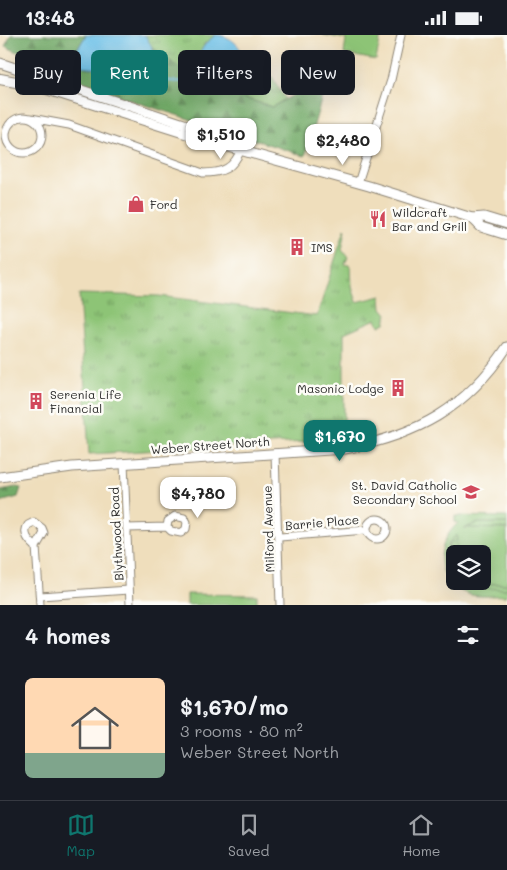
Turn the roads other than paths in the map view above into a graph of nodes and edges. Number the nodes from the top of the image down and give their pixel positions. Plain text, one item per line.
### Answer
1 (401, 35) edge
2 (0, 63) edge
3 (0, 73) edge
4 (0, 79) edge
5 (15, 79) edge
6 (15, 82) edge
7 (64, 95) edge
8 (32, 118) junction
9 (241, 149) junction
10 (358, 183) junction
11 (472, 218) junction
12 (507, 224) edge
13 (507, 235) edge
14 (507, 348) edge
15 (276, 453) junction
16 (124, 463) junction
17 (0, 477) edge
18 (167, 527) dead end
19 (127, 528) junction
20 (366, 530) dead end
21 (280, 537) junction
22 (36, 547) dead end
23 (130, 590) junction
24 (40, 596) junction
25 (40, 605) edge
26 (130, 605) edge
27 (280, 605) edge

1 - 10 street
2 - 9 main road
3 - 5 main road
4 - 6 highway
7 - 9 main road
8 - 8 street
8 - 9 street
9 - 10 main road
10 - 11 main road
11 - 12 main road
11 - 13 main road
14 - 15 main road, Weber Street North
15 - 16 main road, Weber Street North
15 - 21 street, Milford Avenue
16 - 17 main road, Weber Street North
16 - 19 street, Blythwood Road
18 - 19 street
19 - 23 street, Blythwood Road
20 - 21 street, Barrie Place
21 - 27 street, Milford Avenue
22 - 24 street
23 - 24 street
23 - 26 street, Blythwood Road
24 - 25 street

